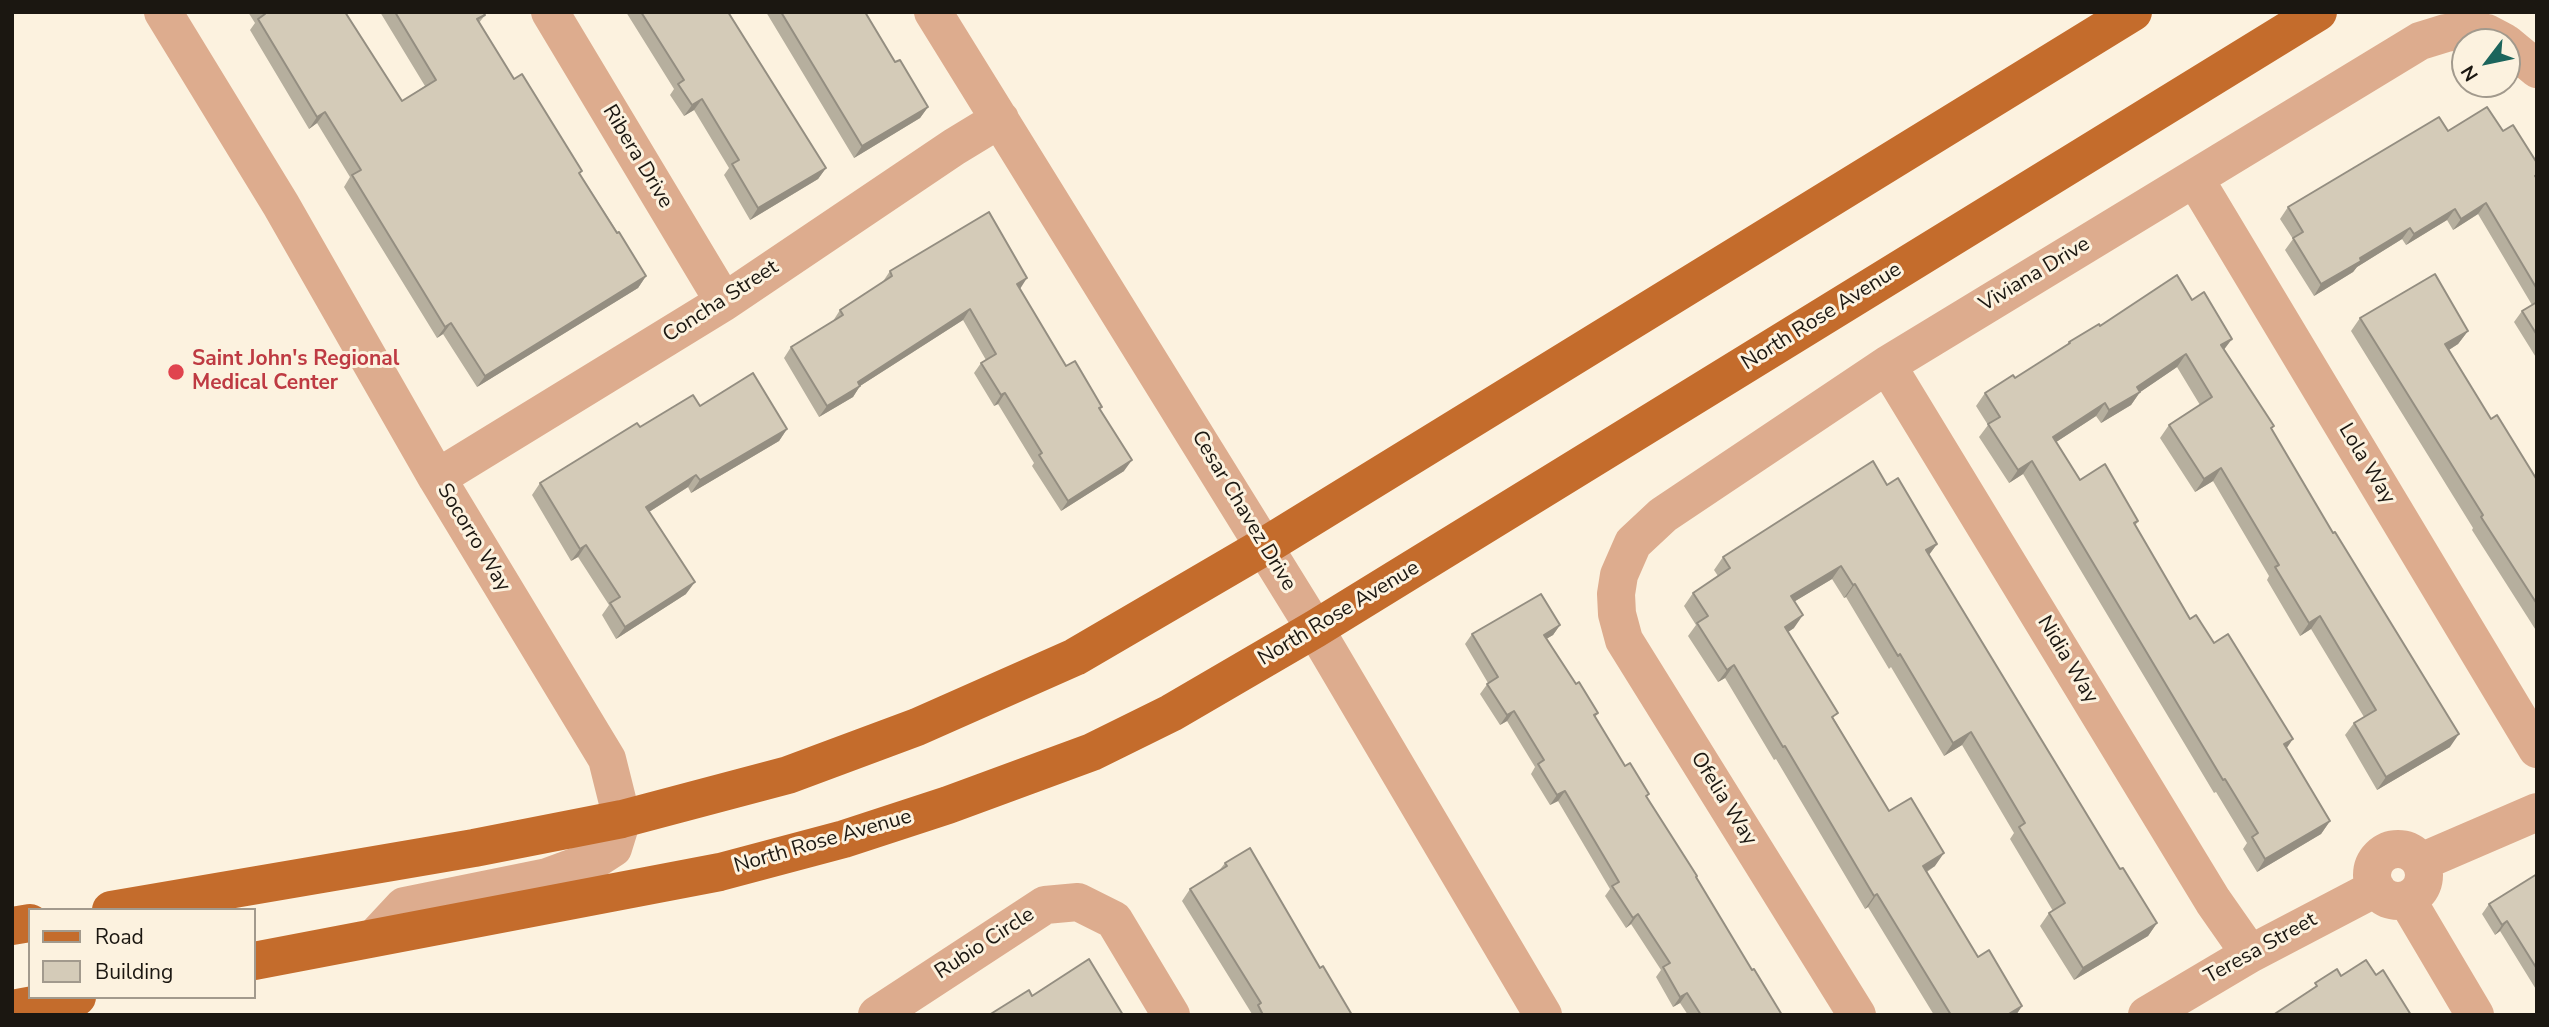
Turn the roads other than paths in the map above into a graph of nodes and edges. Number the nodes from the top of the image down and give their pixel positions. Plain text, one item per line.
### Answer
1 (163, 12) edge
2 (550, 12) edge
3 (933, 12) edge
4 (2133, 12) edge
5 (2318, 12) edge
6 (2451, 32) edge
7 (2521, 57) edge
8 (2537, 69) edge
9 (1000, 119) junction
10 (2195, 179) junction
11 (724, 302) junction
12 (1887, 365) junction
13 (437, 478) junction
14 (1265, 547) junction
15 (1619, 575) joint
16 (1315, 629) junction
17 (2537, 749) edge
18 (2537, 812) edge
19 (622, 819) junction
20 (2392, 894) junction
21 (158, 906) edge
22 (134, 908) edge
23 (376, 936) junction
24 (2250, 954) junction
25 (256, 961) edge
26 (68, 999) edge
27 (34, 1007) edge
28 (877, 1015) edge
29 (1171, 1015) edge
30 (1544, 1015) edge
31 (1857, 1015) edge
32 (2147, 1015) edge
33 (2475, 1015) edge

1 - 13 street, Socorro Way
2 - 11 street, Ribera Drive
3 - 9 street, Cesar Chavez Drive
4 - 14 main road
5 - 16 main road, North Rose Avenue
6 - 10 street, Viviana Drive
7 - 8 street
9 - 11 street, Concha Street
9 - 14 street, Cesar Chavez Drive
10 - 12 street, Viviana Drive
10 - 17 street, Lola Way
11 - 13 street, Concha Street
12 - 15 street, Viviana Drive
12 - 24 street, Nidia Way
13 - 19 street, Socorro Way
14 - 16 street, Cesar Chavez Drive
14 - 19 main road
15 - 31 street, Ofelia Way
16 - 23 main road, North Rose Avenue
16 - 30 street, Cesar Chavez Drive
18 - 20 street
19 - 21 main road
19 - 23 street
20 - 24 street, Teresa Street
20 - 33 street
21 - 22 main road
23 - 25 main road, North Rose Avenue
24 - 32 street, Teresa Street
26 - 27 main road
28 - 29 street, Rubio Circle

